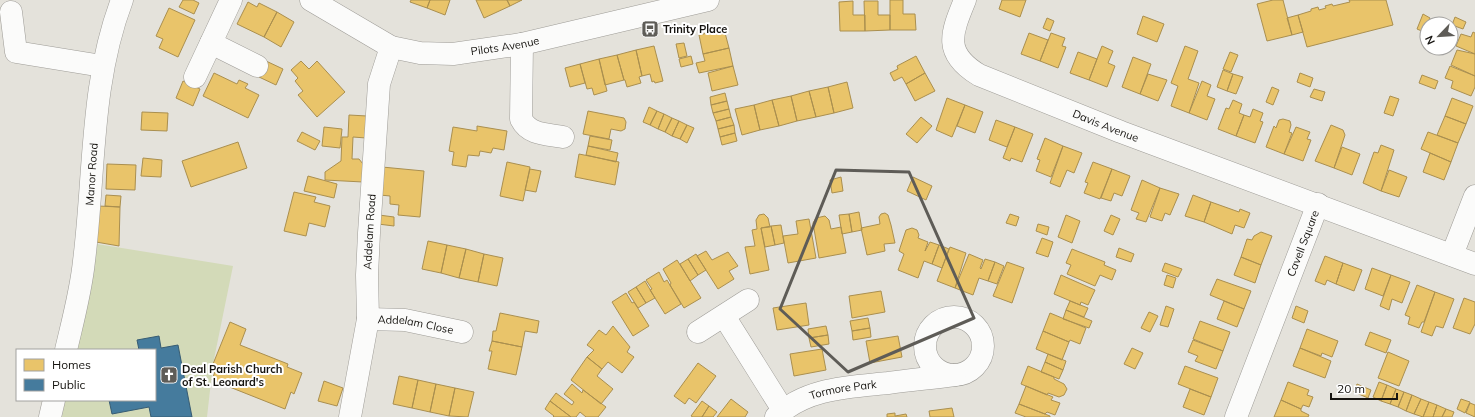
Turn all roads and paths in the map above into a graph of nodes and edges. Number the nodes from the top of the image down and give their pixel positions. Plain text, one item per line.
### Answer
1 (122, 0) edge
2 (231, 0) edge
3 (311, 0) edge
4 (708, 0) edge
5 (965, 0) edge
6 (11, 12) dead end
7 (211, 43) junction
8 (522, 44) junction
9 (391, 47) junction
10 (102, 66) junction
11 (258, 66) dead end
12 (195, 78) dead end
13 (563, 137) dead end
14 (1475, 196) edge
15 (1318, 204) junction
16 (1452, 255) junction
17 (1475, 264) edge
18 (748, 300) dead end
19 (724, 316) junction
20 (368, 319) junction
21 (462, 332) dead end
22 (698, 332) dead end
23 (66, 349) edge
24 (926, 352) junction
25 (955, 375) junction
26 (907, 380) junction
27 (54, 401) edge
28 (779, 414) edge
29 (50, 417) edge
30 (350, 417) edge
31 (1236, 417) edge

1 - 10 street, Manor Road
2 - 7 street
3 - 9 street, Pilots Avenue
4 - 8 street, Pilots Avenue
5 - 15 street, Davis Avenue
6 - 10 street
7 - 11 street
7 - 12 street
8 - 9 street, Pilots Avenue
8 - 13 street
9 - 20 street, Addelam Road
10 - 23 street, Manor Road
14 - 16 street
15 - 16 street, Cavell Square
15 - 31 street, Cavell Square
16 - 17 street, Cavell Square
18 - 19 street
19 - 22 street
19 - 28 street, Tormore Park
20 - 21 street, Addelam Close
20 - 30 street, Addelam Road
24 - 25 street
24 - 25 street, Tormore Park
24 - 26 street, Tormore Park
25 - 26 street, Tormore Park
26 - 28 street, Tormore Park
27 - 29 street

